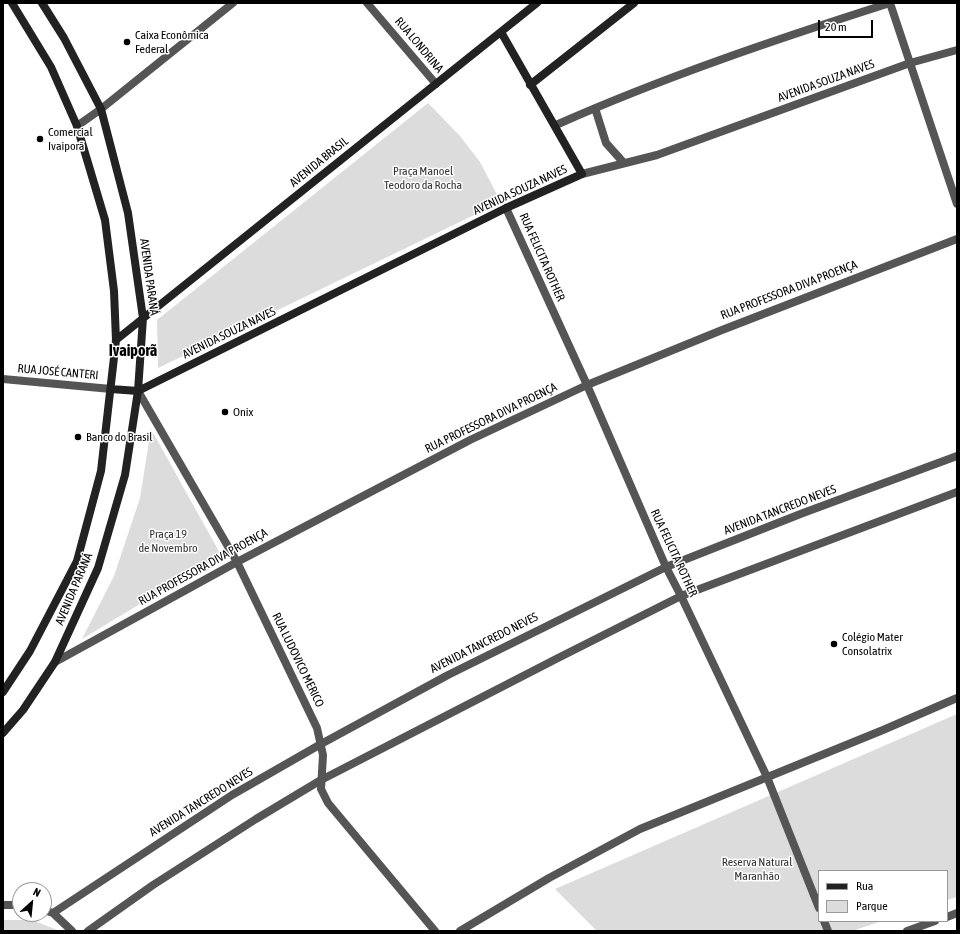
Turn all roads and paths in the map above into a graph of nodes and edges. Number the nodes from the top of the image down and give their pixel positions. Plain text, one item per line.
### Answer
1 (12, 3) edge
2 (42, 3) edge
3 (233, 3) edge
4 (367, 3) edge
5 (537, 3) edge
6 (634, 3) edge
7 (890, 3) edge
8 (501, 32) junction
9 (957, 50) edge
10 (910, 63) junction
11 (436, 84) junction
12 (530, 85) junction
13 (595, 108) junction
14 (101, 109) junction
15 (556, 125) junction
16 (77, 126) junction
17 (624, 162) junction
18 (582, 174) junction
19 (957, 204) edge
20 (506, 208) junction
21 (957, 239) edge
22 (143, 318) junction
23 (116, 340) junction
24 (3, 379) edge
25 (587, 385) junction
26 (112, 389) junction
27 (138, 391) junction
28 (957, 456) edge
29 (957, 492) edge
30 (237, 562) junction
31 (666, 567) junction
32 (681, 596) junction
33 (55, 662) junction
34 (3, 692) edge
35 (957, 698) edge
36 (3, 733) edge
37 (321, 744) junction
38 (767, 777) junction
39 (321, 780) junction
40 (818, 905) edge
41 (52, 913) joint
42 (932, 922) edge
43 (72, 931) edge
44 (88, 931) edge
45 (435, 931) edge
46 (460, 931) edge
47 (907, 931) edge

1 - 16 main road, AVENIDA PARANÁ
2 - 14 main road, AVENIDA PARANÁ
3 - 14 street
4 - 11 street, RUA LONDRINA
5 - 8 main road, AVENIDA BRASIL
6 - 12 main road
7 - 10 street
7 - 13 street
8 - 11 main road, AVENIDA BRASIL
8 - 12 main road
9 - 10 street, AVENIDA SOUZA NAVES
10 - 17 street, AVENIDA SOUZA NAVES
10 - 19 street
11 - 22 main road, AVENIDA BRASIL
12 - 15 main road
13 - 15 street
13 - 17 street
14 - 16 street
14 - 22 main road, AVENIDA PARANÁ
15 - 18 main road
16 - 23 main road, AVENIDA PARANÁ
17 - 18 street, AVENIDA SOUZA NAVES
18 - 20 main road, AVENIDA SOUZA NAVES
20 - 25 street, RUA FELICITA ROTHER
20 - 27 main road, AVENIDA SOUZA NAVES
21 - 25 street, RUA PROFESSORA DIVA PROENÇA
22 - 23 main road, AVENIDA BRASIL
22 - 27 main road, AVENIDA PARANÁ
23 - 26 main road, AVENIDA PARANÁ
24 - 26 street, RUA JOSÉ CANTERI
25 - 30 street, RUA PROFESSORA DIVA PROENÇA
25 - 31 street, RUA FELICITA ROTHER
26 - 27 main road
26 - 34 main road, AVENIDA PARANÁ
27 - 30 street, RUA LUDOVICO MERICO
27 - 33 main road, AVENIDA PARANÁ
28 - 31 street, AVENIDA TANCREDO NEVES
29 - 32 street
30 - 33 street, RUA PROFESSORA DIVA PROENÇA
30 - 37 street, RUA LUDOVICO MERICO
31 - 32 street, RUA FELICITA ROTHER
31 - 37 street, AVENIDA TANCREDO NEVES
32 - 38 street, RUA FELICITA ROTHER
32 - 39 street
33 - 36 main road, AVENIDA PARANÁ
35 - 38 street
37 - 39 street, RUA LUDOVICO MERICO
37 - 41 street, AVENIDA TANCREDO NEVES
38 - 40 street, RUA FELICITA ROTHER
38 - 46 street
39 - 44 street
39 - 45 street, RUA LUDOVICO MERICO
41 - 43 street
42 - 47 street

